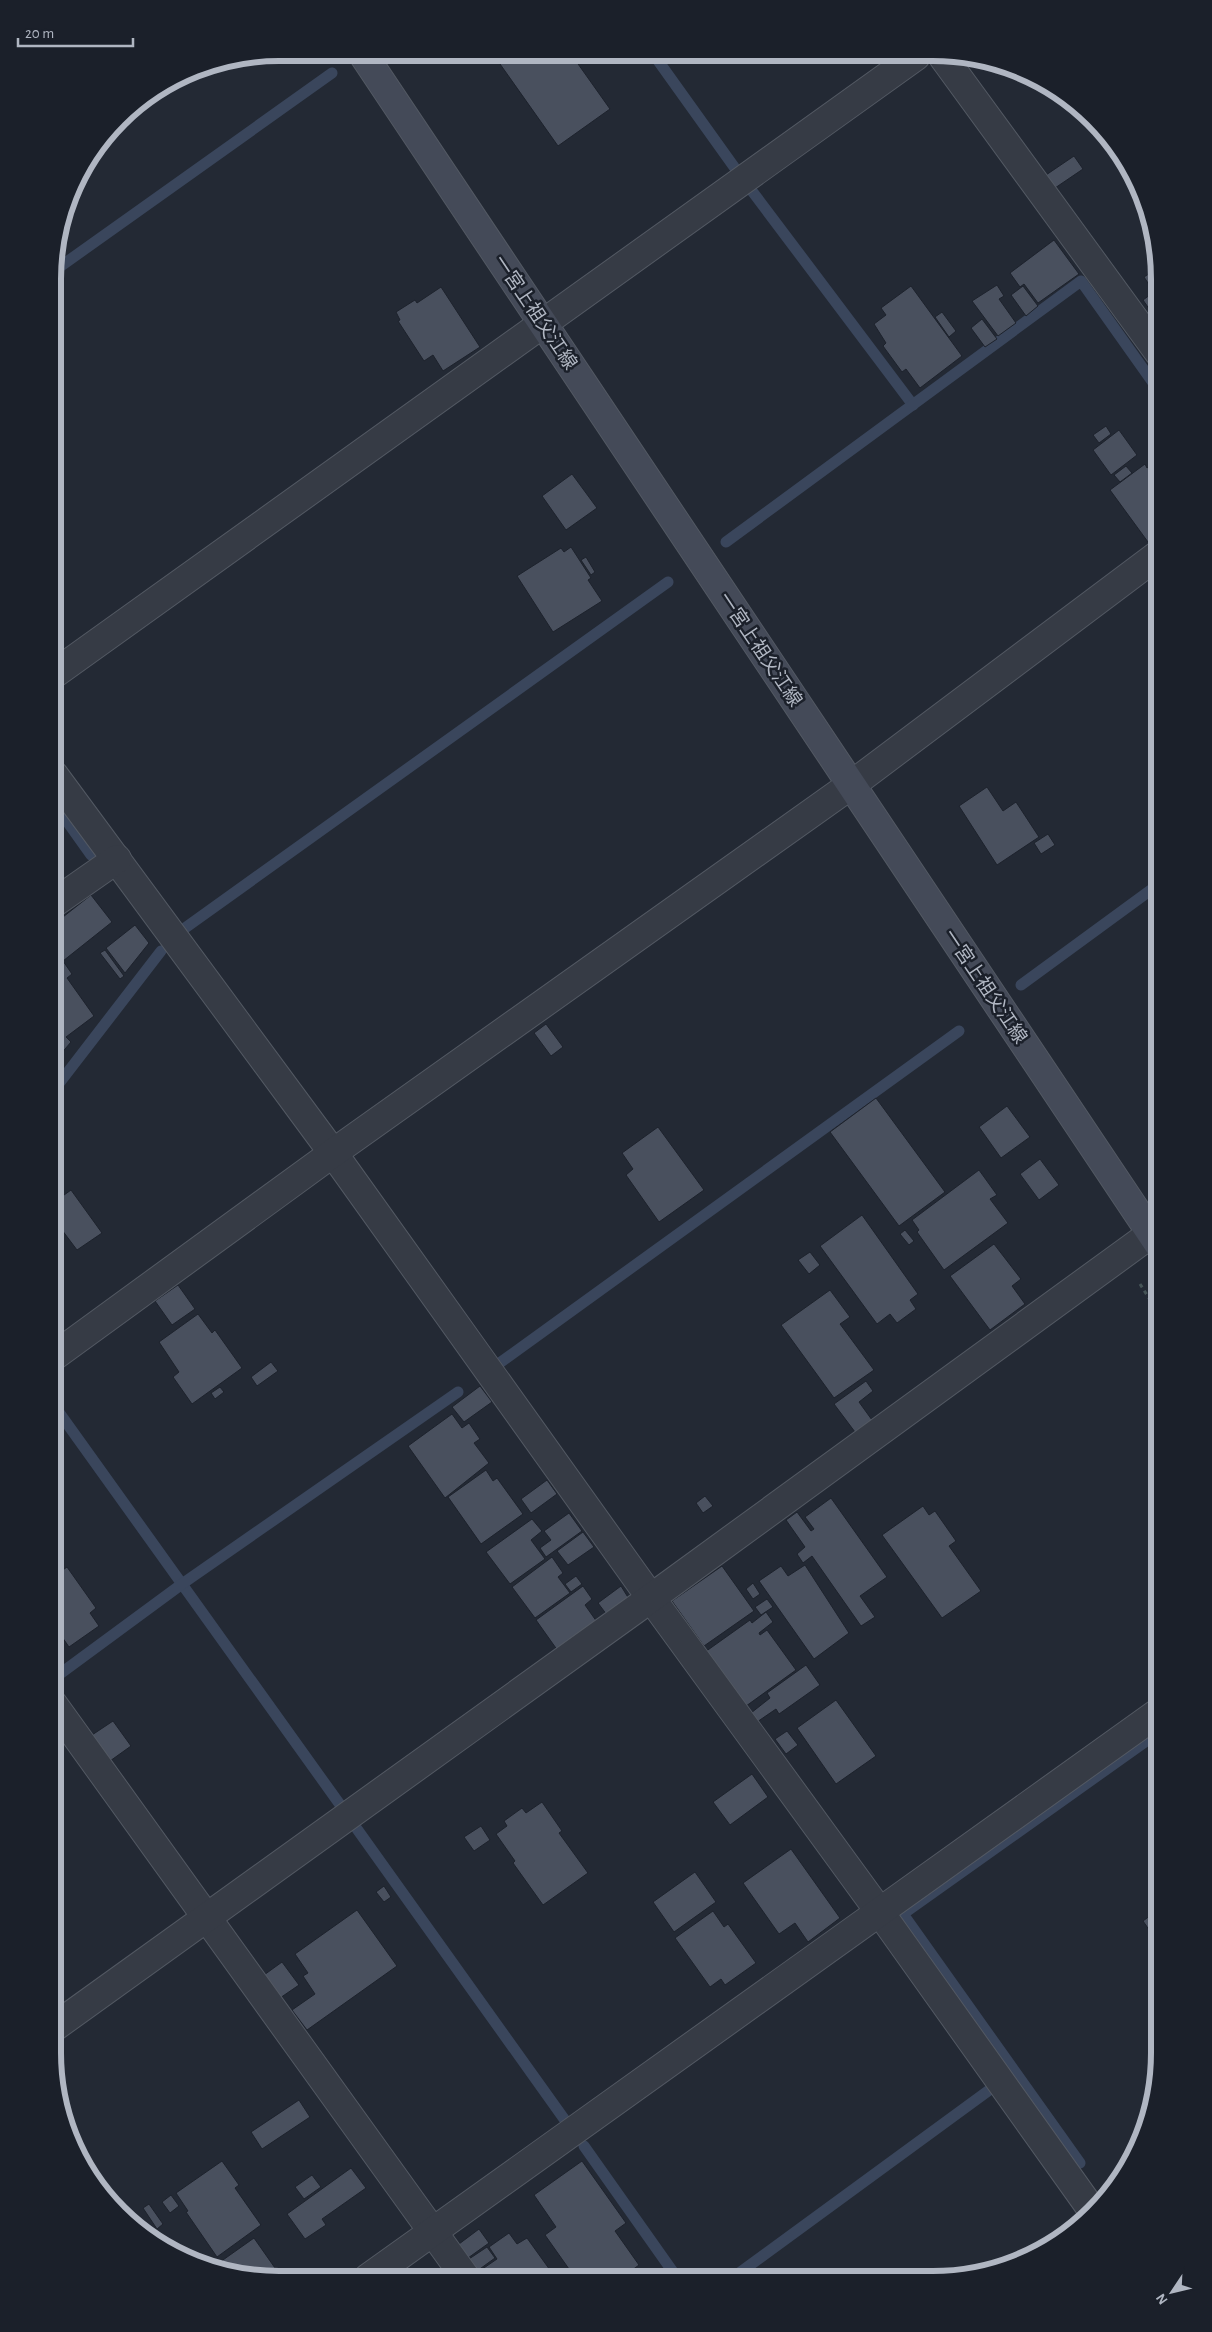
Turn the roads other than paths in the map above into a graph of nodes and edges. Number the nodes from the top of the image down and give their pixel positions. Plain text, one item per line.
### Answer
1 (367, 61) edge
2 (909, 61) edge
3 (947, 62) edge
4 (544, 324) junction
5 (1151, 341) edge
6 (1151, 560) edge
7 (61, 669) edge
8 (61, 784) edge
9 (851, 784) junction
10 (117, 859) junction
11 (61, 898) edge
12 (334, 1153) junction
13 (1151, 1227) edge
14 (1151, 1240) edge
15 (61, 1351) edge
16 (651, 1598) junction
17 (61, 1715) edge
18 (1151, 1718) edge
19 (880, 1911) junction
20 (206, 1917) junction
21 (61, 2022) edge
22 (1089, 2205) edge
23 (433, 2230) junction
24 (377, 2271) edge
25 (461, 2271) edge

1 - 4 main road, 一宮上祖父江線
2 - 4 street
3 - 5 street
4 - 7 street
4 - 9 main road, 一宮上祖父江線
6 - 9 street
8 - 10 street
9 - 12 street
9 - 13 main road, 一宮上祖父江線
10 - 11 street
10 - 12 street
12 - 15 street
12 - 16 street
14 - 16 street
16 - 19 street
16 - 20 street
17 - 20 street
18 - 19 street
19 - 22 street
19 - 23 street
20 - 21 street
20 - 23 street
23 - 24 street
23 - 25 street

